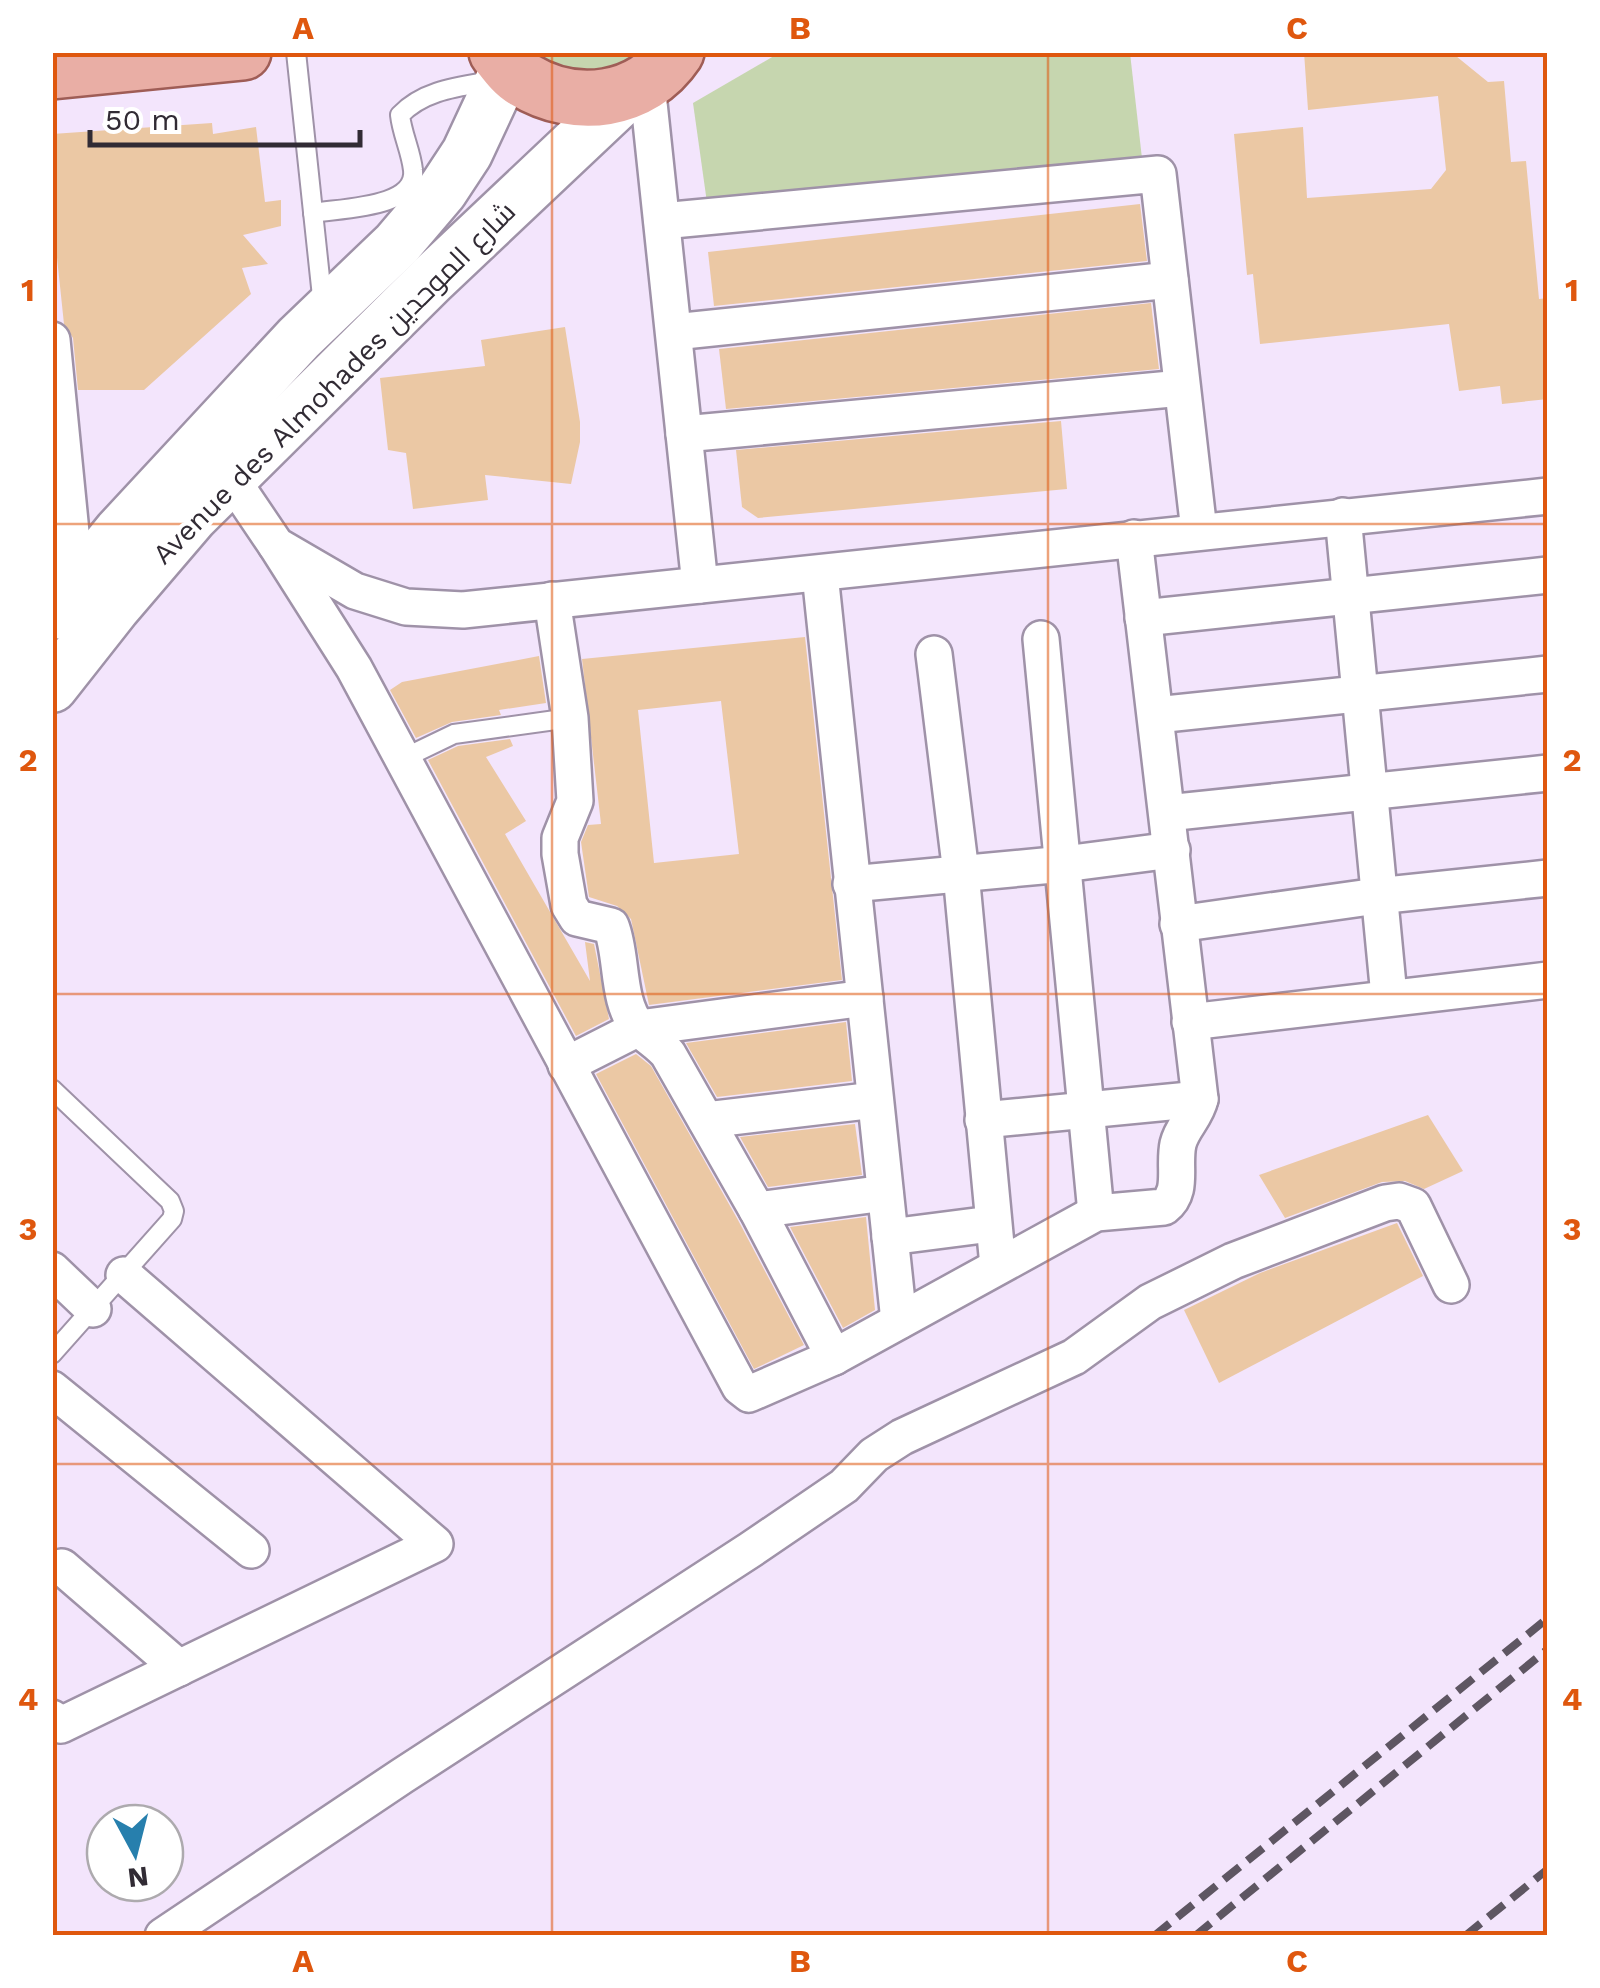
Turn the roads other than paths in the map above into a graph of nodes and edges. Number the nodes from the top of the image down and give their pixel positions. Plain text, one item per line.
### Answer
1 (243, 52) edge
2 (296, 52) edge
3 (502, 66) edge
4 (662, 68) edge
5 (52, 72) edge
6 (428, 183) junction
7 (313, 212) junction
8 (662, 221) junction
9 (1170, 280) junction
10 (324, 314) junction
11 (674, 332) junction
12 (52, 340) edge
13 (1182, 388) junction
14 (684, 434) junction
15 (230, 478) junction
16 (1548, 496) edge
17 (1343, 516) junction
18 (1199, 532) junction
19 (1134, 538) junction
20 (276, 545) junction
21 (820, 574) junction
22 (1548, 575) edge
23 (700, 586) junction
24 (60, 594) edge
25 (1351, 597) junction
26 (552, 600) junction
27 (1143, 618) junction
28 (1042, 639) dead end
29 (934, 654) dead end
30 (1548, 674) edge
31 (52, 687) edge
32 (1359, 693) junction
33 (1156, 715) junction
34 (570, 718) junction
35 (402, 760) junction
36 (1548, 773) edge
37 (1367, 793) junction
38 (1167, 813) junction
39 (1172, 850) junction
40 (1064, 864) junction
41 (961, 873) junction
42 (1548, 878) edge
43 (851, 884) junction
44 (1377, 896) junction
45 (1178, 924) junction
46 (1548, 980) edge
47 (1389, 996) junction
48 (865, 998) junction
49 (1190, 1022) junction
50 (639, 1028) junction
51 (566, 1065) junction
52 (52, 1088) edge
53 (1200, 1099) junction
54 (876, 1100) junction
55 (1086, 1109) junction
56 (706, 1120) junction
57 (983, 1120) junction
58 (885, 1193) junction
59 (756, 1210) junction
60 (1096, 1213) junction
61 (992, 1224) junction
62 (890, 1237) junction
63 (998, 1266) junction
64 (52, 1270) edge
65 (124, 1275) junction
66 (1451, 1285) dead end
67 (93, 1309) junction
68 (898, 1321) junction
69 (52, 1354) edge
70 (834, 1357) junction
71 (52, 1389) edge
72 (251, 1550) dead end
73 (62, 1567) dead end
74 (178, 1668) junction
75 (52, 1718) edge
76 (163, 1936) edge

1 - 5 main road
2 - 7 lane
3 - 4 main road
3 - 6 street, Avenue des Almohades شارع الموحدين
3 - 6 lane
4 - 8 street
4 - 15 street, Avenue des Almohades شارع الموحدين
6 - 7 lane
6 - 10 street, Avenue des Almohades شارع الموحدين
7 - 10 lane
8 - 9 street
8 - 11 street
9 - 11 street
9 - 13 street
10 - 24 street, Avenue des Almohades شارع الموحدين
11 - 14 street
12 - 24 street
13 - 14 street
13 - 18 street
14 - 23 street
15 - 20 street
15 - 31 street, Avenue des Almohades شارع الموحدين
16 - 17 street
17 - 18 street
17 - 25 street
18 - 19 street
19 - 21 street
19 - 27 street
20 - 26 street
20 - 35 street
21 - 23 street
21 - 43 street
22 - 25 street
23 - 26 street
25 - 27 street
25 - 32 street
26 - 34 street
27 - 33 street
28 - 40 street
29 - 41 street
30 - 32 street
32 - 33 street
32 - 37 street
33 - 38 street
34 - 35 lane
34 - 50 street
35 - 51 street
36 - 37 street
37 - 38 street
37 - 44 street
38 - 39 street
39 - 40 street
39 - 45 street
40 - 41 street
40 - 55 street
41 - 43 street
41 - 57 street
42 - 44 street
43 - 48 street
44 - 45 street
44 - 47 street
45 - 49 street
46 - 47 street
47 - 49 street
48 - 50 street
48 - 54 street
49 - 53 street
50 - 51 street
50 - 56 street
51 - 70 street
52 - 65 lane
53 - 55 street
53 - 60 street
54 - 56 street
54 - 58 street
55 - 57 street
55 - 60 street
56 - 59 street
57 - 61 street
58 - 59 street
58 - 62 street
59 - 70 street
60 - 63 street
61 - 62 street
61 - 63 street
62 - 68 street
63 - 68 street
64 - 67 street
65 - 67 lane
65 - 74 street
66 - 76 street
67 - 69 lane
68 - 70 street
71 - 72 street
73 - 74 street
74 - 75 street

